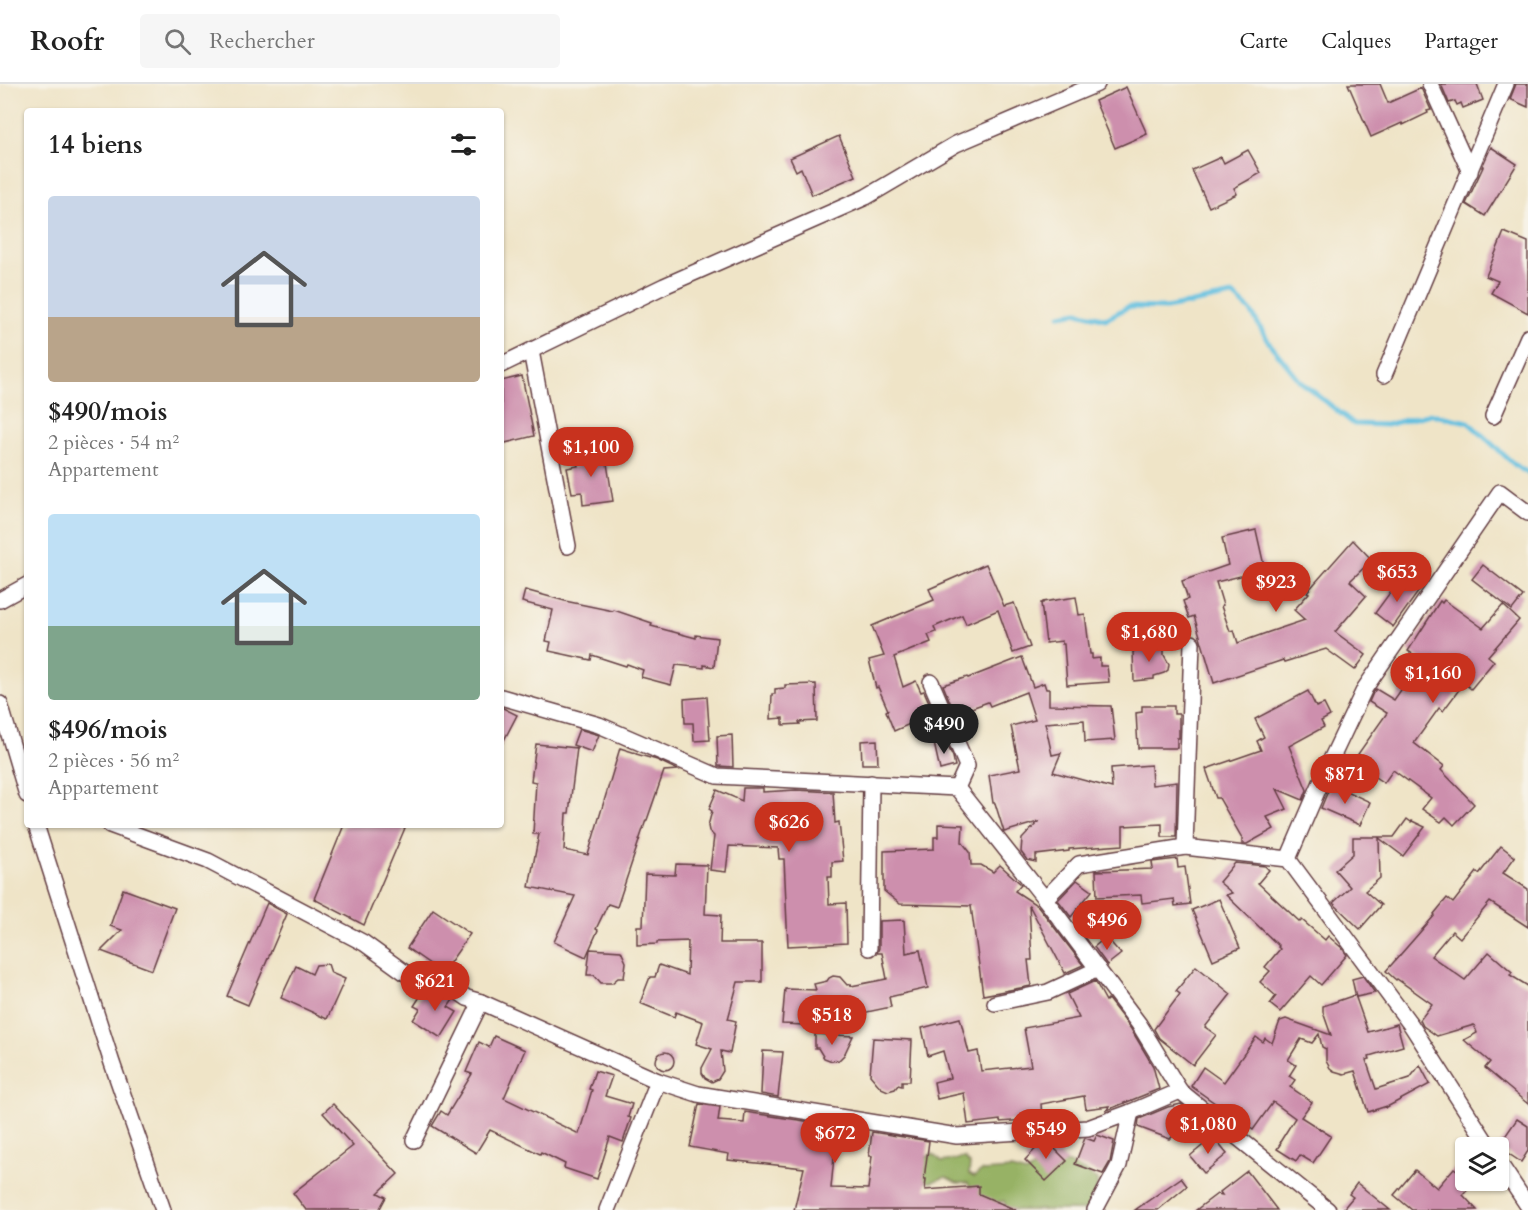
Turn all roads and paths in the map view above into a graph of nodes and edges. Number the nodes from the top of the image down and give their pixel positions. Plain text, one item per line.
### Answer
1 (1097, 84) edge
2 (1430, 84) edge
3 (1506, 84) edge
4 (1470, 172) junction
5 (1528, 337) edge
6 (531, 351) junction
7 (504, 364) edge
8 (1384, 375) dead end
9 (1492, 416) dead end
10 (1528, 513) edge
11 (568, 546) dead end
12 (24, 587) edge
13 (0, 600) edge
14 (1192, 643) dead end
15 (931, 682) dead end
16 (504, 698) edge
17 (0, 704) edge
18 (871, 783) junction
19 (24, 785) edge
20 (957, 788) junction
21 (37, 828) edge
22 (118, 828) edge
23 (1185, 848) junction
24 (1288, 859) junction
25 (1045, 899) junction
26 (869, 948) dead end
27 (1098, 969) junction
28 (481, 1002) junction
29 (995, 1003) dead end
30 (658, 1081) junction
31 (1180, 1091) junction
32 (1131, 1112) junction
33 (1483, 1137) edge
34 (414, 1140) dead end
35 (1509, 1178) edge
36 (1528, 1206) edge
37 (163, 1210) edge
38 (607, 1210) edge
39 (1095, 1210) edge
40 (1328, 1210) edge

1 - 6 street
2 - 4 street
3 - 4 street
4 - 8 street
5 - 9 street
6 - 7 street
6 - 11 street
10 - 24 street
12 - 13 street
14 - 23 street
15 - 20 street
16 - 18 street
17 - 19 street
18 - 20 street
18 - 26 street
20 - 25 street
21 - 37 street
22 - 28 street
23 - 24 street
23 - 25 street
24 - 33 street
25 - 27 street
27 - 29 street
27 - 31 street
28 - 30 street
28 - 34 street
30 - 32 street
30 - 38 street
31 - 32 street
31 - 40 street
32 - 39 street
35 - 36 street

